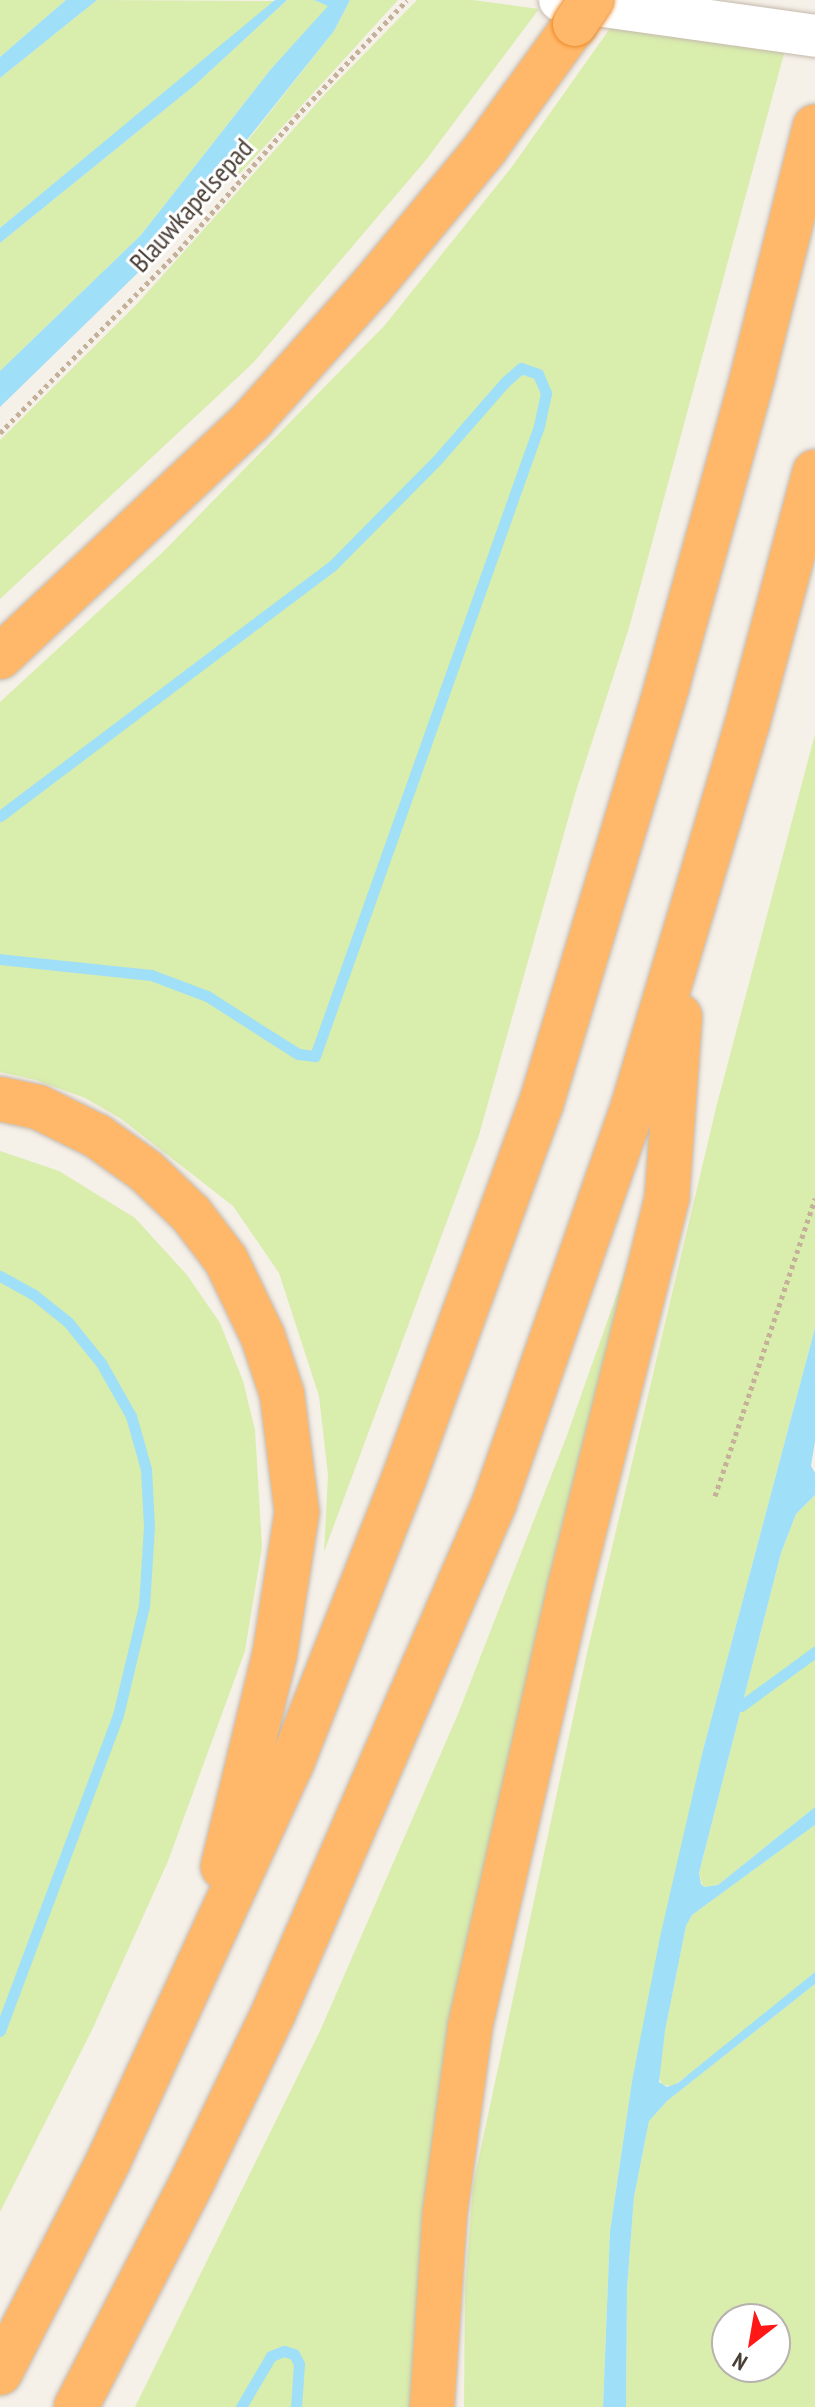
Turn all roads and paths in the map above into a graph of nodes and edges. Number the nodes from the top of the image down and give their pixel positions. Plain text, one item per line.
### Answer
1 (407, 0) edge
2 (575, 8) edge
3 (815, 36) edge
4 (815, 127) edge
5 (0, 433) edge
6 (815, 472) edge
7 (0, 657) edge
8 (686, 938) junction
9 (0, 1099) edge
10 (815, 1198) edge
11 (715, 1496) dead end
12 (198, 1971) junction
13 (0, 2373) edge
14 (76, 2407) edge
15 (432, 2407) edge

1 - 5 path, Blauwkapelsepad
2 - 3 street
2 - 7 highway
4 - 12 highway
6 - 8 highway
8 - 14 highway
8 - 15 highway
9 - 12 highway
10 - 11 path
12 - 13 highway

